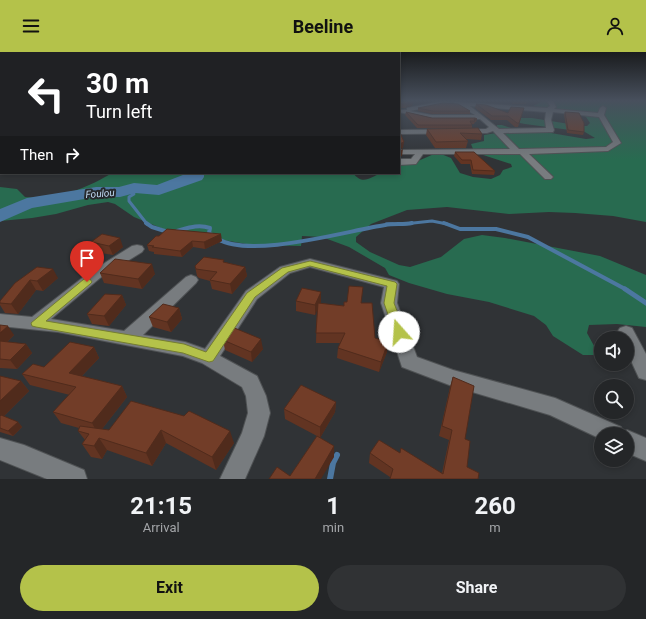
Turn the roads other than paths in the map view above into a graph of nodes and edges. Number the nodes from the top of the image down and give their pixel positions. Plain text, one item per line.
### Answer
1 (405, 121) edge
2 (485, 121) edge
3 (548, 121) edge
4 (607, 121) edge
5 (409, 127) junction
6 (495, 130) junction
7 (400, 132) edge
8 (519, 151) junction
9 (400, 152) edge
10 (421, 152) junction
11 (400, 162) edge
12 (548, 176) dead end
13 (137, 249) dead end
14 (191, 280) dead end
15 (0, 320) edge
16 (36, 323) junction
17 (128, 338) junction
18 (634, 348) edge
19 (209, 358) junction
20 (646, 372) edge
21 (598, 427) edge
22 (634, 444) edge
23 (0, 450) edge
24 (646, 450) edge
25 (75, 479) edge
26 (232, 479) edge

1 - 5 street
2 - 6 street
3 - 6 street
4 - 8 street
5 - 6 street
5 - 7 street
6 - 8 street
8 - 10 street
8 - 12 street
9 - 10 street
10 - 11 street
13 - 16 street
14 - 17 street
15 - 16 street
16 - 17 street
17 - 19 street
18 - 20 street
19 - 21 street
19 - 26 street
22 - 24 street
23 - 25 street

